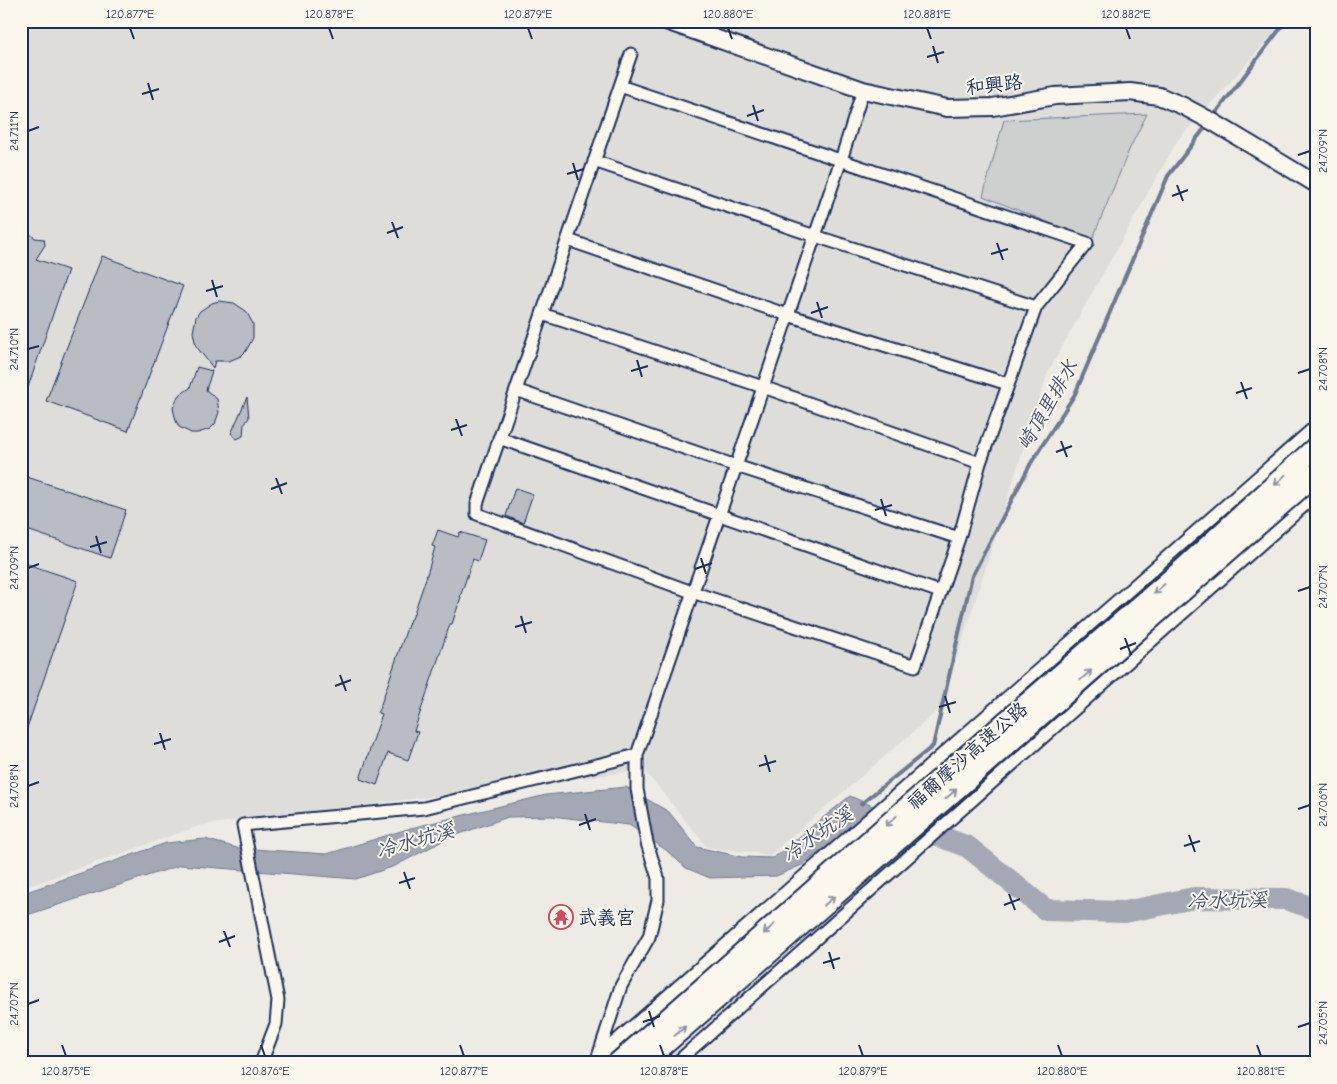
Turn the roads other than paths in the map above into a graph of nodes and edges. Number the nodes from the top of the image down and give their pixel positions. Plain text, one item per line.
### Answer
1 (666, 21) edge
2 (631, 54) dead end
3 (620, 86) junction
4 (863, 90) junction
5 (841, 160) junction
6 (594, 161) junction
7 (1316, 184) edge
8 (815, 236) junction
9 (568, 240) junction
10 (1036, 307) junction
11 (542, 314) junction
12 (788, 315) junction
13 (1008, 384) junction
14 (763, 387) junction
15 (516, 390) junction
16 (1316, 426) edge
17 (499, 438) junction
18 (1316, 447) edge
19 (980, 463) junction
20 (736, 466) junction
21 (1316, 474) edge
22 (1316, 495) edge
23 (719, 516) junction
24 (960, 538) junction
25 (692, 592) junction
26 (940, 592) junction
27 (1041, 668) junction
28 (1079, 706) junction
29 (637, 755) junction
30 (841, 844) junction
31 (879, 882) junction
32 (633, 1026) junction
33 (595, 1061) edge
34 (261, 1063) edge
35 (618, 1063) edge
36 (643, 1063) edge
37 (668, 1063) edge
38 (676, 1063) edge

1 - 4 street, 和興路
2 - 3 street
3 - 5 street
3 - 6 street
4 - 5 street
4 - 7 street, 和興路
5 - 8 street
5 - 10 street
6 - 8 street
6 - 9 street
8 - 10 street
8 - 12 street
9 - 11 street
9 - 12 street
10 - 13 street
11 - 14 street
11 - 15 street
12 - 13 street
12 - 14 street
13 - 19 street
14 - 19 street
14 - 20 street
15 - 17 street
15 - 20 street
16 - 27 street
17 - 23 street
17 - 25 street
18 -> 35 highway, 福爾摩沙高速公路, bridge
19 - 24 street
20 - 23 street
20 - 24 street
36 -> 21 highway, 福爾摩沙高速公路, bridge
22 - 28 street
23 - 25 street
23 - 26 street
24 - 26 street
25 - 26 street
25 - 29 street
27 - 28 street
27 - 30 street
28 - 31 street
29 - 33 street
29 - 34 street
30 - 31 street
30 - 32 street
31 - 38 street
32 - 33 street
32 - 37 street

